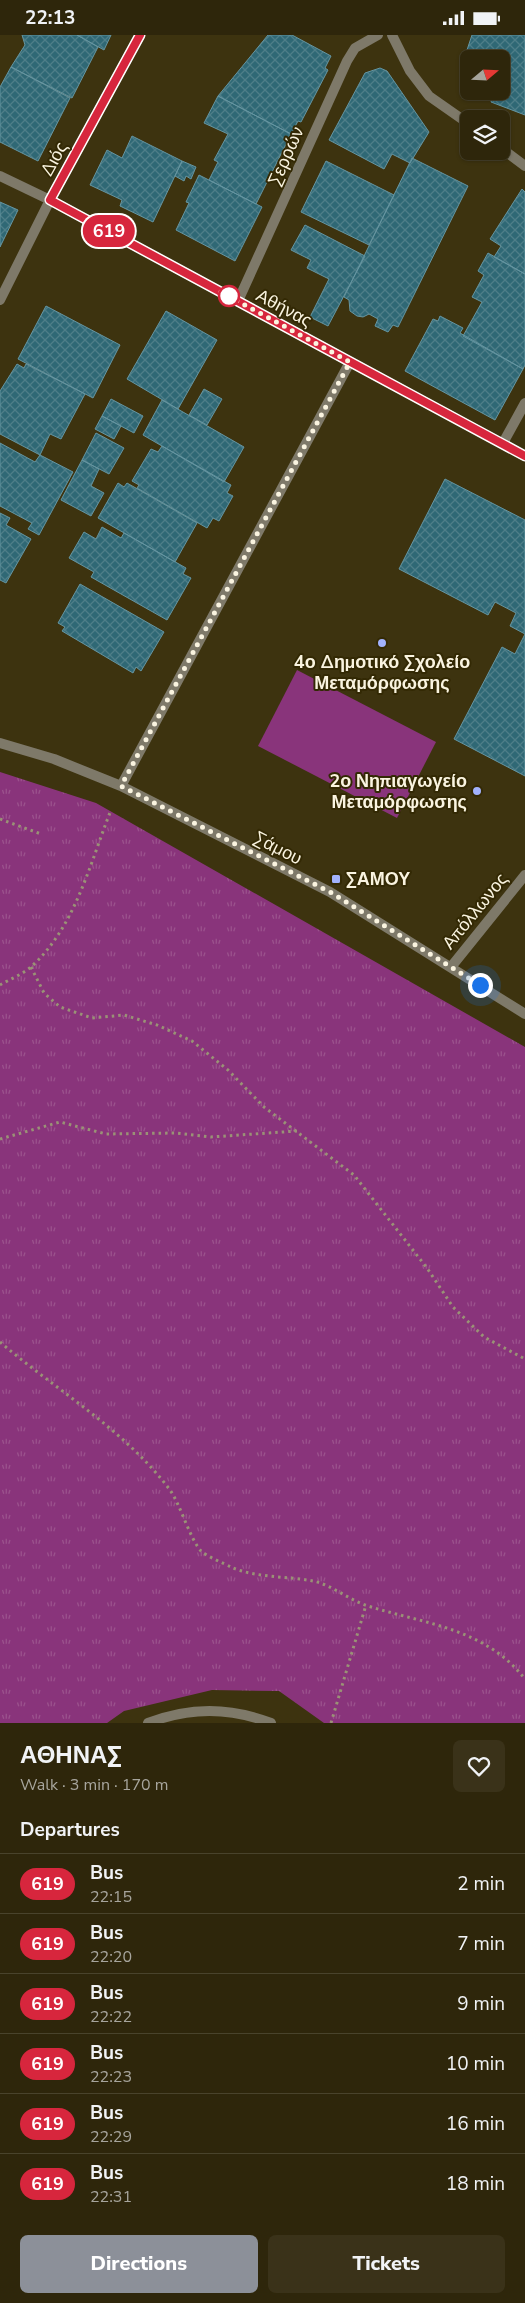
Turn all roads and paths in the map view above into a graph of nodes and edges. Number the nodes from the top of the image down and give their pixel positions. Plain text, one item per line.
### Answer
1 (140, 35) edge
2 (378, 35) edge
3 (392, 35) edge
4 (460, 117) edge
5 (510, 155) edge
6 (525, 166) edge
7 (0, 176) edge
8 (50, 200) junction
9 (0, 300) edge
10 (238, 301) junction
11 (350, 362) junction
12 (525, 403) edge
13 (503, 443) junction
14 (525, 455) edge
15 (0, 743) edge
16 (121, 786) junction
17 (0, 819) edge
18 (41, 834) dead end
19 (525, 875) edge
20 (31, 967) junction
21 (451, 967) junction
22 (0, 985) edge
23 (525, 1015) edge
24 (297, 1131) junction
25 (0, 1139) edge
26 (0, 1342) edge
27 (525, 1359) edge
28 (366, 1605) junction
29 (525, 1679) edge
30 (148, 1723) edge
31 (271, 1723) edge
32 (331, 1723) edge

1 - 8 street, Διός
2 - 10 street, Σερρών
3 - 4 street
5 - 6 street
7 - 8 street, Αθήνας
8 - 9 street, Διός
8 - 10 street, Αθήνας
10 - 11 street, Αθήνας
11 - 13 street, Αθήνας
11 - 16 street
12 - 13 street
13 - 14 street, Αθήνας
15 - 16 street, Σάμου
16 - 20 path
16 - 21 street, Σάμου
17 - 18 path
19 - 21 street, Απόλλωνος
20 - 22 path
20 - 24 path
21 - 23 street, Σάμου
24 - 25 path
24 - 27 path
26 - 28 path
28 - 29 path
28 - 32 path
30 - 31 street

